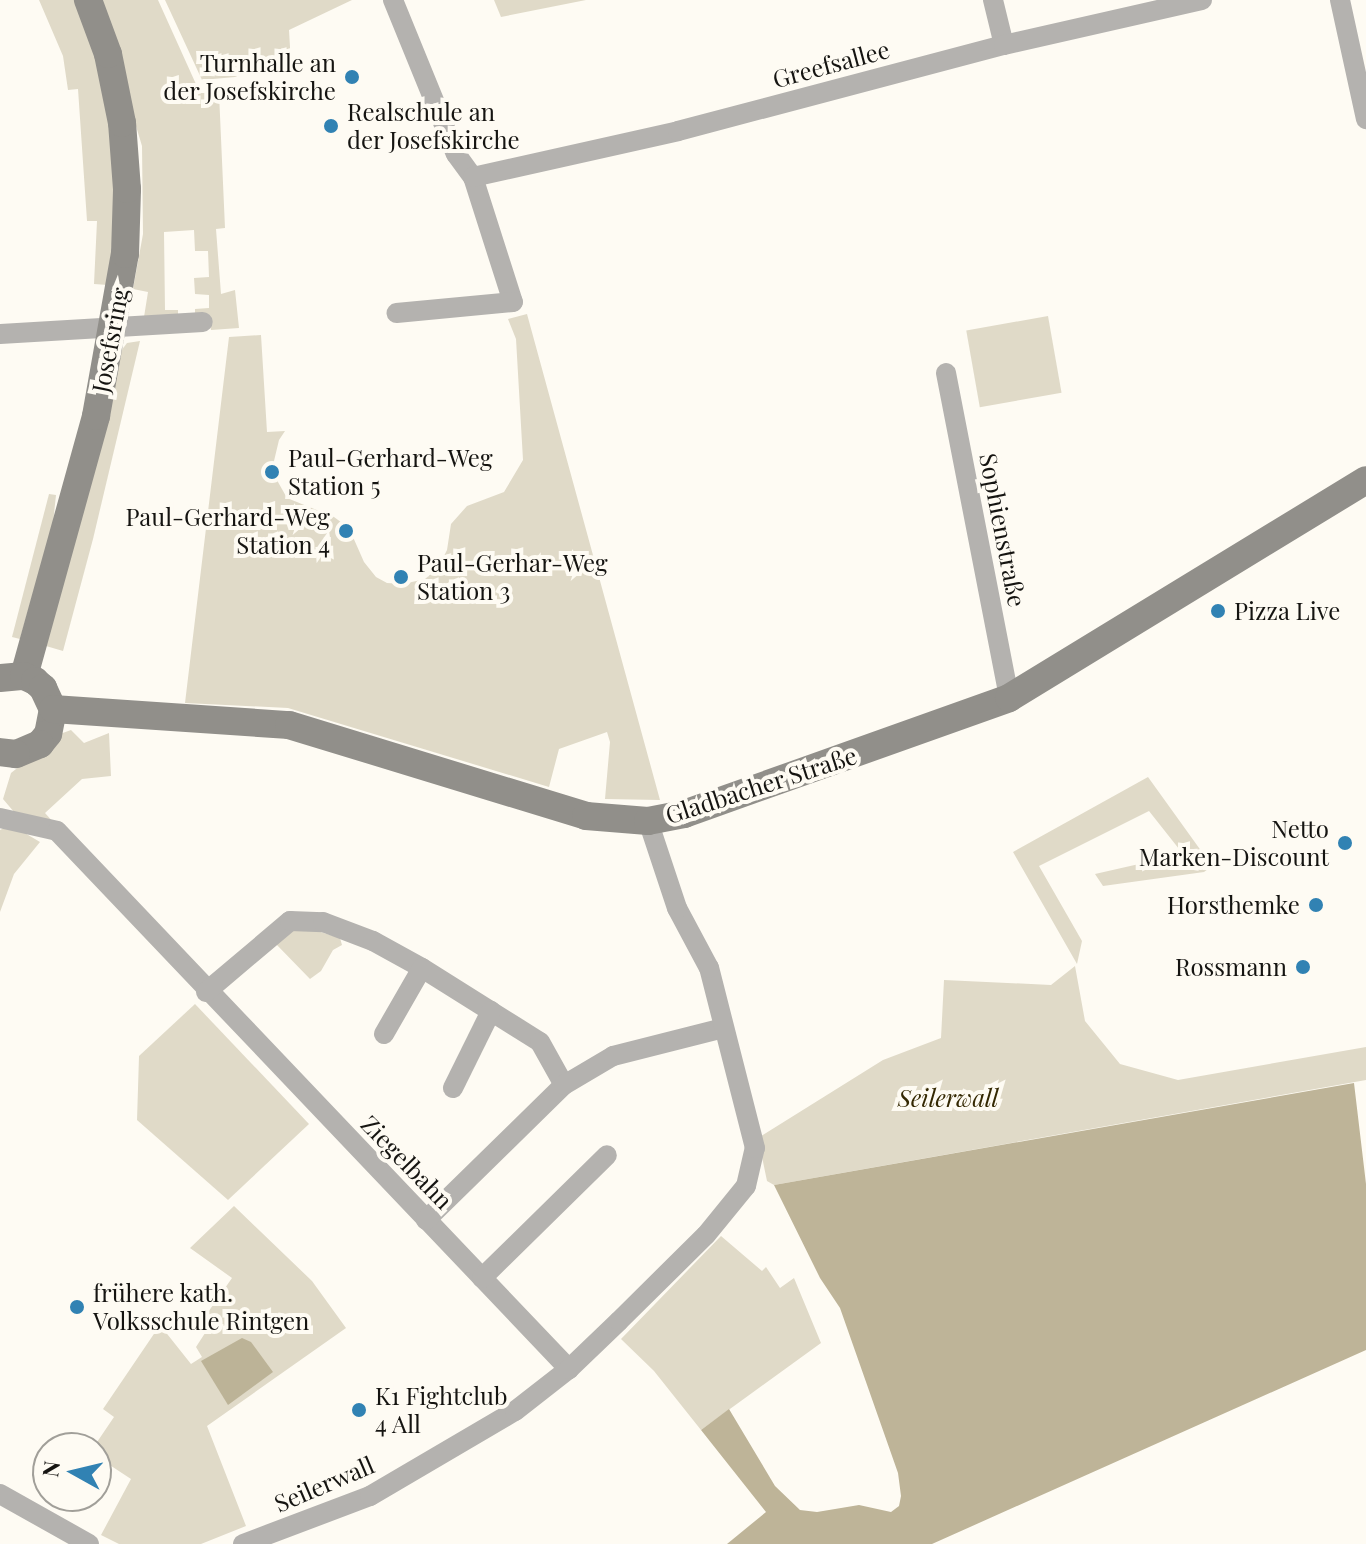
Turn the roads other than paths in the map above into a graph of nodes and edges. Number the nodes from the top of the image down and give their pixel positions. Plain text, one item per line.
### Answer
1 (88, 0) edge
2 (393, 0) edge
3 (993, 0) edge
4 (1202, 0) edge
5 (1340, 0) edge
6 (1004, 45) junction
7 (1366, 119) edge
8 (473, 177) junction
9 (397, 313) dead end
10 (203, 322) dead end
11 (114, 328) junction
12 (0, 334) edge
13 (946, 373) dead end
14 (1366, 480) edge
15 (12, 677) edge
16 (1009, 698) junction
17 (53, 709) junction
18 (1, 757) edge
19 (0, 818) edge
20 (648, 821) junction
21 (422, 968) junction
22 (206, 992) junction
23 (491, 1011) junction
24 (724, 1028) junction
25 (384, 1034) dead end
26 (564, 1085) junction
27 (453, 1088) dead end
28 (607, 1155) dead end
29 (426, 1220) junction
30 (482, 1278) junction
31 (569, 1369) junction
32 (0, 1494) edge
33 (89, 1544) edge
34 (243, 1544) edge

1 - 11 main road, Josefsring
2 - 8 street
3 - 6 street
4 - 6 street, Greefsallee
5 - 7 street
6 - 8 street, Greefsallee
8 - 9 street
10 - 11 street
11 - 12 street
11 - 15 main road, Josefsring
13 - 16 street, Sophienstraße
14 - 16 main road, Gladbacher Straße
15 - 17 main road
16 - 20 main road, Gladbacher Straße
17 - 18 main road
17 - 20 main road, Gladbacher Straße
19 - 22 street, Ziegelbahn
20 - 24 street, Seilerwall
21 - 22 street
21 - 23 street
21 - 25 street
22 - 29 street, Ziegelbahn
23 - 26 street
23 - 27 street
24 - 26 street
24 - 31 street, Seilerwall
26 - 29 street
28 - 30 street
29 - 30 street, Ziegelbahn
30 - 31 street, Ziegelbahn
31 - 34 street, Seilerwall
32 - 33 street

